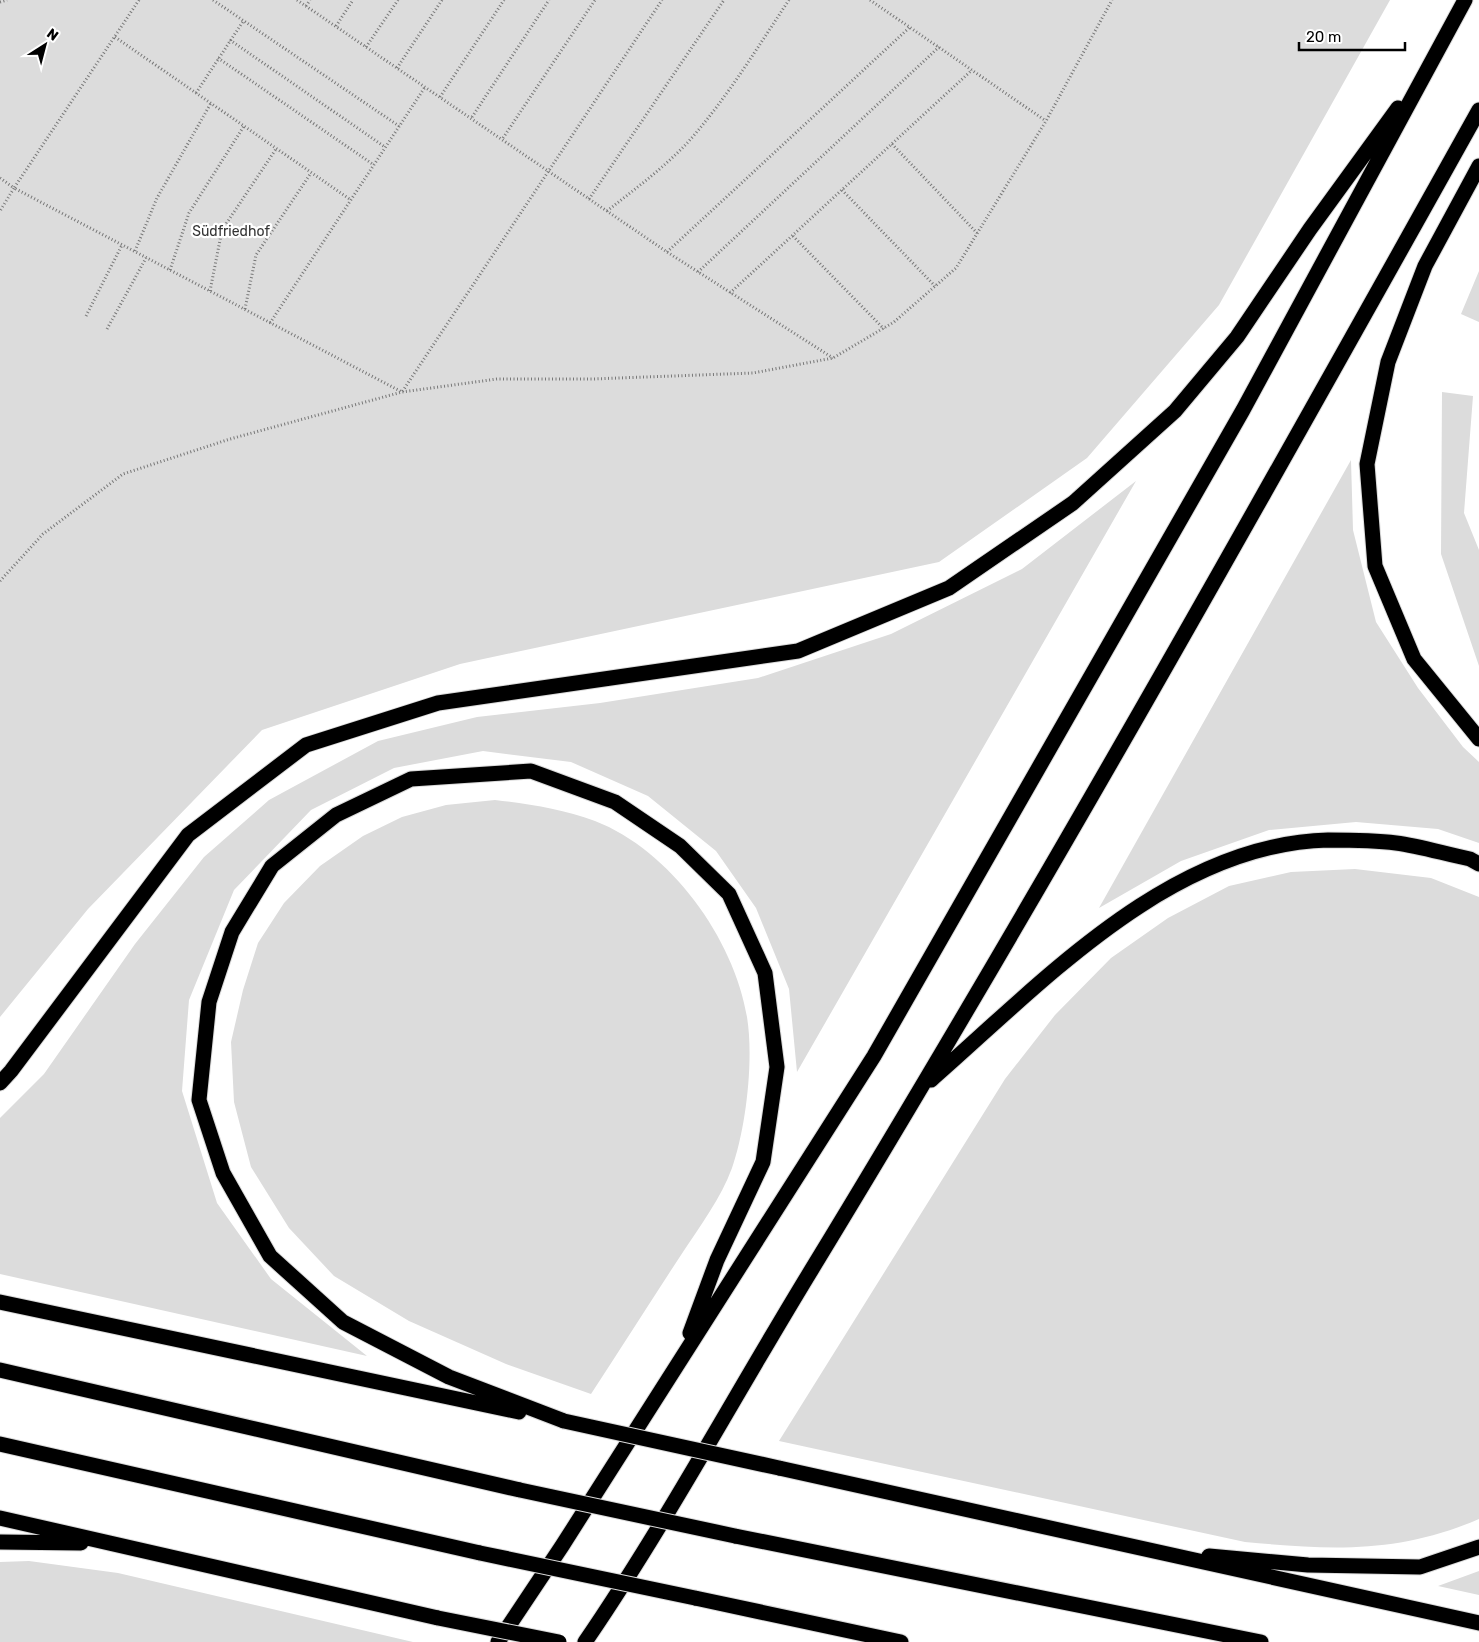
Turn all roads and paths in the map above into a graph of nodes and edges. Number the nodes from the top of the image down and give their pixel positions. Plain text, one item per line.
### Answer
1 (7, 0) edge
2 (139, 0) edge
3 (213, 0) edge
4 (224, 0) edge
5 (297, 0) edge
6 (310, 0) edge
7 (353, 0) edge
8 (398, 0) edge
9 (442, 0) edge
10 (504, 0) edge
11 (550, 0) edge
12 (595, 0) edge
13 (662, 0) edge
14 (724, 0) edge
15 (789, 0) edge
16 (870, 0) edge
17 (1112, 0) edge
18 (1465, 0) edge
19 (0, 2) edge
20 (221, 5) junction
21 (306, 6) junction
22 (244, 20) junction
23 (336, 26) junction
24 (910, 27) junction
25 (115, 37) junction
26 (230, 40) junction
27 (366, 47) junction
28 (939, 48) junction
29 (218, 58) junction
30 (1434, 58) junction
31 (397, 68) junction
32 (972, 70) junction
33 (425, 86) junction
34 (195, 93) junction
35 (440, 97) junction
36 (211, 103) junction
37 (1479, 110) edge
38 (472, 117) junction
39 (1046, 121) junction
40 (244, 126) junction
41 (399, 126) junction
42 (502, 138) junction
43 (892, 144) junction
44 (386, 146) junction
45 (276, 148) junction
46 (374, 165) junction
47 (1479, 166) edge
48 (549, 170) junction
49 (311, 173) junction
50 (0, 178) edge
51 (14, 188) junction
52 (842, 190) junction
53 (589, 199) junction
54 (351, 200) junction
55 (0, 210) edge
56 (607, 211) junction
57 (977, 233) junction
58 (793, 236) junction
59 (122, 245) junction
60 (134, 252) junction
61 (667, 252) junction
62 (146, 258) junction
63 (170, 270) junction
64 (698, 272) junction
65 (935, 286) junction
66 (210, 291) junction
67 (730, 293) junction
68 (245, 309) junction
69 (86, 316) dead end
70 (270, 322) junction
71 (107, 329) dead end
72 (884, 329) junction
73 (833, 358) junction
74 (402, 392) junction
75 (0, 581) edge
76 (1479, 739) edge
77 (1479, 864) edge
78 (0, 1083) edge
79 (922, 1087) junction
80 (0, 1302) edge
81 (680, 1361) junction
82 (0, 1370) edge
83 (564, 1422) junction
84 (0, 1444) edge
85 (0, 1518) edge
86 (0, 1542) edge
87 (107, 1543) junction
88 (1479, 1547) edge
89 (1143, 1549) junction
90 (1479, 1623) edge
91 (498, 1642) edge
92 (559, 1642) edge
93 (585, 1642) edge
94 (901, 1642) edge
95 (1261, 1642) edge

1 - 19 path
2 - 25 path
3 - 20 path
4 - 20 path
5 - 21 path
6 - 21 path
7 - 23 path
8 - 27 path
9 - 31 path
10 - 35 path
11 - 38 path
12 - 42 path
13 - 48 path
14 - 53 path
15 - 56 path
16 - 24 path
17 - 39 path
18 - 30 highway
20 - 22 path
21 - 23 path
22 - 26 path
22 - 41 path
23 - 27 path
24 - 28 path
24 - 61 path
25 - 34 path
25 - 51 path
26 - 29 path
26 - 44 path
27 - 31 path
28 - 32 path
28 - 64 path
29 - 34 path
29 - 46 path
30 - 78 highway
30 - 81 highway
31 - 33 path
32 - 39 path
32 - 43 path
33 - 35 path
33 - 41 path
34 - 36 path
35 - 38 path
36 - 40 path
36 - 60 path
37 - 79 highway
38 - 42 path
39 - 57 path
40 - 45 path
40 - 63 path
41 - 44 path
42 - 48 path
43 - 52 path
43 - 57 path
44 - 46 path
45 - 49 path
45 - 66 path
46 - 54 path
47 - 76 highway
48 - 53 path
48 - 74 path
49 - 54 path
49 - 68 path
50 - 51 path
51 - 55 path
51 - 59 path
52 - 58 path
52 - 65 path
53 - 56 path
54 - 70 path
56 - 61 path
57 - 65 path
58 - 67 path
58 - 72 path
59 - 60 path
59 - 69 path
60 - 62 path
61 - 64 path
62 - 63 path
62 - 71 path
63 - 66 path
64 - 67 path
65 - 72 path
66 - 68 path
67 - 73 path
68 - 70 path
70 - 74 path
72 - 73 path
73 - 74 path
74 - 75 path
77 - 79 highway
79 - 93 highway
80 - 83 highway
81 - 83 highway
81 - 91 highway
82 - 95 highway, bridge
83 - 89 highway, bridge
84 - 94 highway, bridge
85 - 87 highway
86 - 87 highway
87 - 92 highway, bridge
88 - 89 highway
89 - 90 highway

